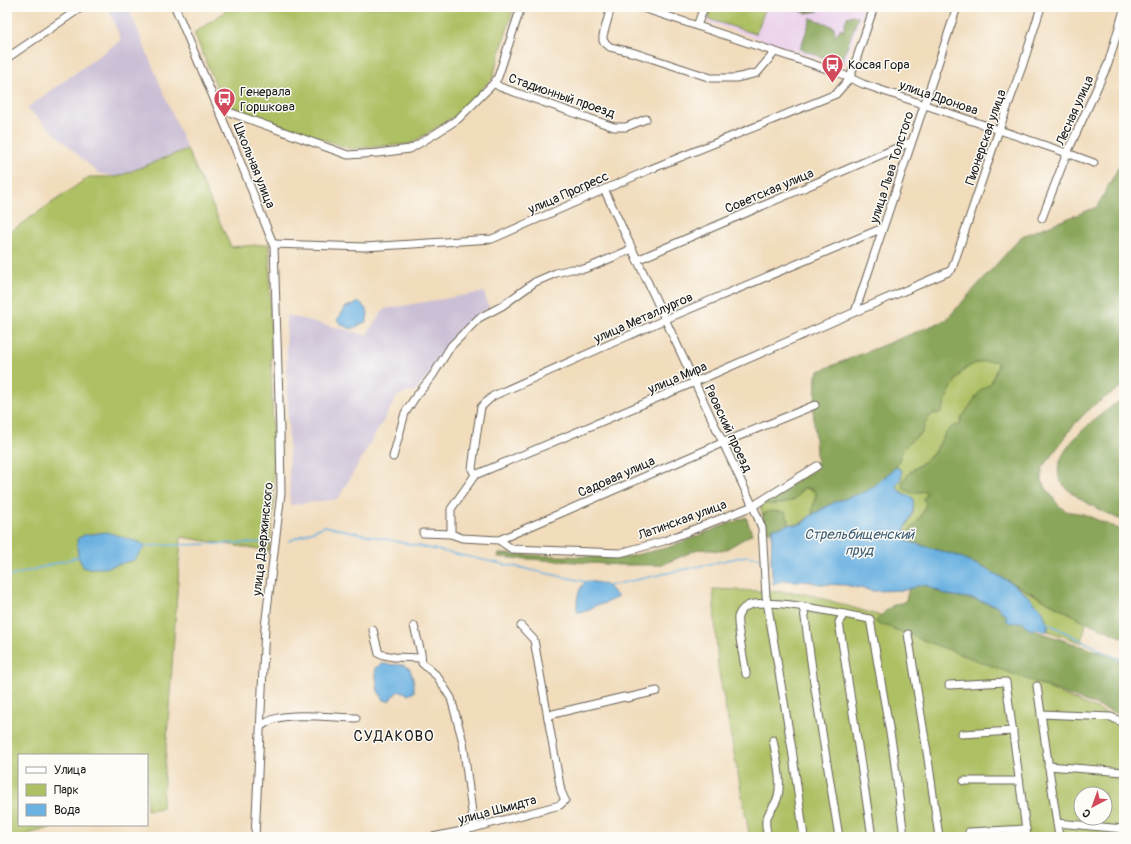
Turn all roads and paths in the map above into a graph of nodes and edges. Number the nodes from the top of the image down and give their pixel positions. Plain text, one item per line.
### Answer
1 (82, 7) edge
2 (175, 7) edge
3 (521, 7) edge
4 (611, 7) edge
5 (640, 7) edge
6 (704, 7) edge
7 (874, 7) edge
8 (957, 7) edge
9 (1041, 7) edge
10 (1124, 10) edge
11 (697, 26) junction
12 (775, 52) junction
13 (7, 58) edge
14 (850, 78) junction
15 (494, 83) junction
16 (924, 105) junction
17 (218, 108) junction
18 (646, 119) dead end
19 (999, 130) junction
20 (910, 144) junction
21 (1067, 153) junction
22 (1094, 163) dead end
23 (604, 189) junction
24 (1042, 218) dead end
25 (882, 229) junction
26 (273, 244) junction
27 (632, 249) junction
28 (637, 260) junction
29 (948, 272) joint
30 (855, 312) junction
31 (666, 319) junction
32 (695, 382) junction
33 (815, 405) dead end
34 (722, 443) junction
35 (393, 457) dead end
36 (817, 466) dead end
37 (475, 475) junction
38 (753, 506) junction
39 (423, 533) dead end
40 (451, 534) junction
41 (499, 540) junction
42 (766, 600) junction
43 (802, 607) junction
44 (844, 614) junction
45 (414, 626) dead end
46 (521, 626) dead end
47 (373, 630) dead end
48 (908, 634) dead end
49 (421, 658) junction
50 (746, 674) dead end
51 (950, 685) dead end
52 (1037, 686) dead end
53 (657, 691) dead end
54 (1041, 714) junction
55 (548, 717) junction
56 (356, 718) dead end
57 (1124, 722) edge
58 (261, 726) junction
59 (1013, 731) junction
60 (962, 734) dead end
61 (773, 740) dead end
62 (1048, 766) junction
63 (1124, 772) edge
64 (964, 781) dead end
65 (1019, 781) junction
66 (1057, 823) junction
67 (474, 828) junction
68 (1124, 829) edge
69 (969, 832) dead end
70 (1026, 833) edge
71 (255, 837) edge
72 (433, 837) edge
73 (768, 837) edge
74 (804, 837) edge
75 (838, 837) edge
76 (872, 837) edge
77 (904, 837) edge
78 (939, 837) edge
79 (1059, 837) edge

1 - 13 street
2 - 17 street, Школьная улица
3 - 15 street
4 - 12 street
5 - 11 street, улица Дронова
6 - 11 street
7 - 14 street
8 - 16 street, улица Льва Толстого
9 - 19 street, Пионерская улица
10 - 21 street, Лесная улица
11 - 12 street, улица Дронова
12 - 14 street, улица Дронова
14 - 16 street, улица Дронова
14 - 23 street, улица Прогресс
15 - 17 street
15 - 18 street, Стадионный проезд
16 - 19 street, улица Дронова
16 - 20 street, улица Льва Толстого
17 - 26 street, Школьная улица
19 - 21 street, улица Дронова
19 - 29 street, Пионерская улица
20 - 25 street, улица Льва Толстого
20 - 28 street, Советская улица
21 - 22 street, улица Дронова
21 - 24 street, Лесная улица
23 - 26 street, улица Прогресс
23 - 27 street, Рвовский проезд
25 - 30 street, улица Льва Толстого
25 - 31 street, улица Металлургов
26 - 58 street, улица Дзержинского
27 - 28 street, Рвовский проезд
27 - 35 street
28 - 31 street, Рвовский проезд
29 - 30 street, улица Мира
30 - 32 street, улица Мира
31 - 32 street, Рвовский проезд
31 - 37 street, улица Металлургов
32 - 34 street, Рвовский проезд
32 - 37 street, улица Мира
33 - 34 street, Садовая улица
34 - 38 street, Рвовский проезд
34 - 41 street, Садовая улица
36 - 38 street, Латинская улица
37 - 40 street
38 - 41 street, Латинская улица
38 - 42 street, Рвовский проезд
39 - 40 street, Садовая улица
40 - 41 street, Садовая улица
42 - 43 street
42 - 50 street
42 - 74 street, Рвовский проезд
43 - 44 street
43 - 75 street
44 - 76 street
44 - 77 street
45 - 49 street
46 - 55 street
47 - 49 street
48 - 78 street
49 - 67 street
51 - 59 street
52 - 54 street
53 - 55 street
54 - 57 street
54 - 62 street
55 - 67 street, улица Шмидта
56 - 58 street
58 - 71 street, улица Дзержинского
59 - 60 street
59 - 65 street
61 - 73 street
62 - 63 street
62 - 66 street
64 - 65 street
65 - 70 street
66 - 68 street
66 - 79 street
67 - 72 street, улица Шмидта
69 - 70 street

